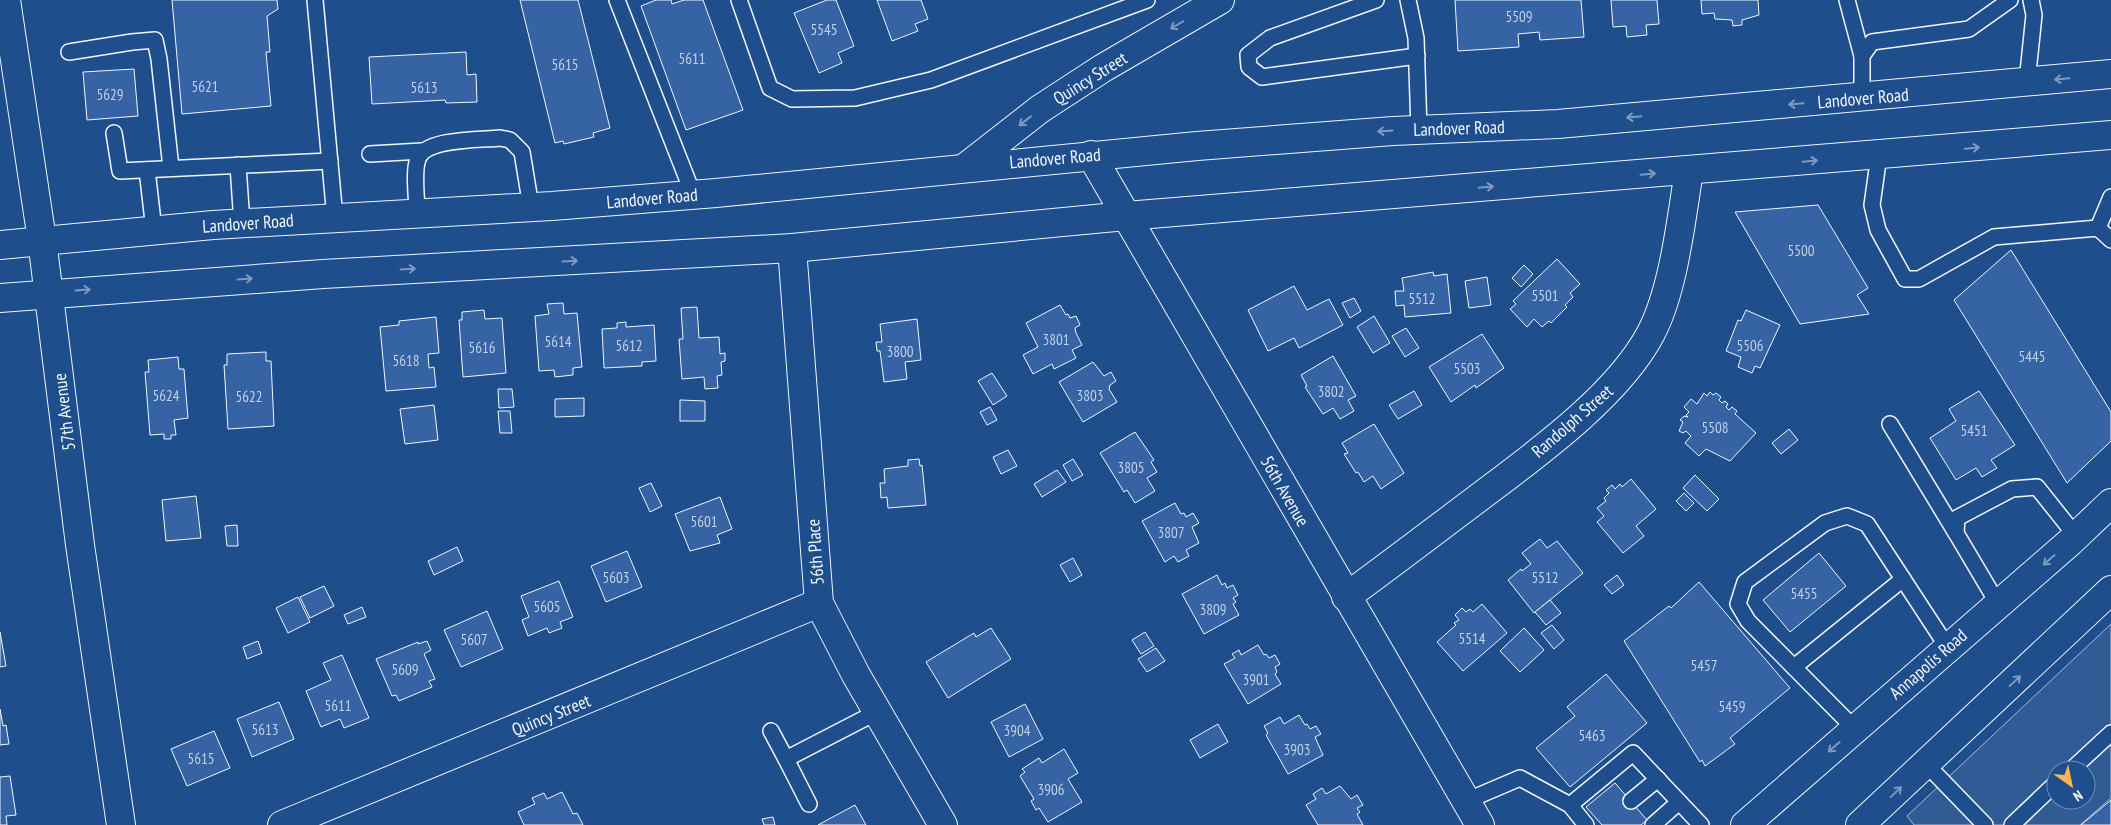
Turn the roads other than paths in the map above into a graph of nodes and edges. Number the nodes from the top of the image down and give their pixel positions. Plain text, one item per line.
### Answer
1 (6, 0) edge
2 (315, 0) edge
3 (617, 0) edge
4 (739, 0) edge
5 (1147, 0) edge
6 (1220, 0) edge
7 (1376, 0) edge
8 (1408, 0) edge
9 (1847, 0) edge
10 (2010, 0) edge
11 (2031, 0) edge
12 (69, 52) dead end
13 (1416, 56) junction
14 (1862, 56) junction
15 (2111, 74) edge
16 (2027, 82) junction
17 (1862, 98) junction
18 (1419, 130) junction
19 (114, 133) dead end
20 (2111, 135) edge
21 (422, 151) junction
22 (370, 154) dead end
23 (1091, 155) junction
24 (1879, 155) junction
25 (330, 161) junction
26 (238, 165) junction
27 (967, 166) junction
28 (171, 168) junction
29 (147, 170) junction
30 (1689, 171) junction
31 (693, 194) junction
32 (2111, 197) edge
33 (531, 207) junction
34 (416, 213) junction
35 (1126, 216) junction
36 (336, 218) junction
37 (242, 224) junction
38 (2098, 228) junction
39 (154, 230) junction
40 (42, 240) junction
41 (2111, 240) edge
42 (0, 245) edge
43 (792, 248) junction
44 (50, 293) junction
45 (0, 298) edge
46 (1890, 424) dead end
47 (2111, 503) edge
48 (1956, 533) junction
49 (2076, 536) junction
50 (1902, 579) junction
51 (1346, 597) junction
52 (2108, 599) edge
53 (819, 603) junction
54 (1998, 604) junction
55 (1948, 648) junction
56 (1794, 667) junction
57 (877, 712) junction
58 (1855, 729) junction
59 (771, 731) dead end
60 (2111, 733) edge
61 (786, 759) junction
62 (2082, 760) edge
63 (1926, 764) junction
64 (1658, 779) junction
65 (2046, 793) edge
66 (1466, 801) junction
67 (1631, 801) dead end
68 (1680, 802) junction
69 (809, 804) dead end
70 (1570, 805) junction
71 (1871, 821) edge
72 (121, 825) edge
73 (282, 825) edge
74 (943, 825) edge
75 (1480, 825) edge
76 (1586, 825) edge
77 (1652, 825) edge
78 (1701, 825) edge
79 (1745, 825) edge
80 (1985, 825) edge
81 (2012, 825) edge

1 - 40 main road, 57th Avenue
2 - 25 lane
3 - 31 lane
4 - 5 lane
6 -> 27 main road, Quincy Street
7 - 13 lane
8 - 13 lane
9 - 14 lane
10 - 14 lane
11 - 16 lane
12 - 28 lane
13 - 18 lane
14 - 17 lane
15 -> 16 main road, Landover Road
16 - 17 main road, Landover Road
17 -> 18 main road, Landover Road
18 -> 23 main road, Landover Road
19 - 29 lane
24 -> 20 main road
21 - 22 lane
21 - 33 lane
21 - 34 lane
23 - 27 main road, Landover Road
23 - 35 main road, 56th Avenue
30 -> 24 main road
24 - 38 lane
25 - 26 lane
25 - 36 lane
26 - 28 lane
26 - 37 lane
27 - 31 main road, Landover Road
28 - 29 lane
29 - 39 lane
35 -> 30 main road
30 - 51 main road, Randolph Street
31 - 33 main road, Landover Road
32 - 38 lane
33 - 34 main road, Landover Road
34 - 36 main road, Landover Road
35 - 43 main road
35 - 51 main road, 56th Avenue
36 - 37 main road, Landover Road
37 - 39 main road, Landover Road
38 - 41 lane
39 - 40 main road, Landover Road
40 - 42 main road, Landover Road
40 - 44 main road, 57th Avenue
44 -> 43 main road
43 - 53 main road, 56th Place
44 - 45 main road
44 - 72 main road, 57th Avenue
46 - 48 lane
47 - 49 main road, Annapolis Road
48 - 49 lane
48 - 54 lane
49 -> 54 main road, Annapolis Road
50 - 55 lane
50 - 56 lane
50 - 56 lane
51 - 66 main road, 56th Avenue
63 -> 52 main road
53 - 57 main road, 56th Place
53 - 73 main road, Quincy Street
54 - 55 main road, Annapolis Road
55 - 58 main road, Annapolis Road
56 - 58 lane
57 - 61 lane
57 - 74 main road, 56th Place
58 -> 79 main road, Annapolis Road
59 - 61 lane
60 - 62 lane
61 - 69 lane
71 -> 63 main road
63 - 80 lane
64 - 67 lane
64 - 68 lane
64 - 70 lane
65 - 81 lane
66 - 70 lane
66 - 75 main road, 56th Avenue
68 - 77 lane
68 - 78 lane
70 - 76 lane

